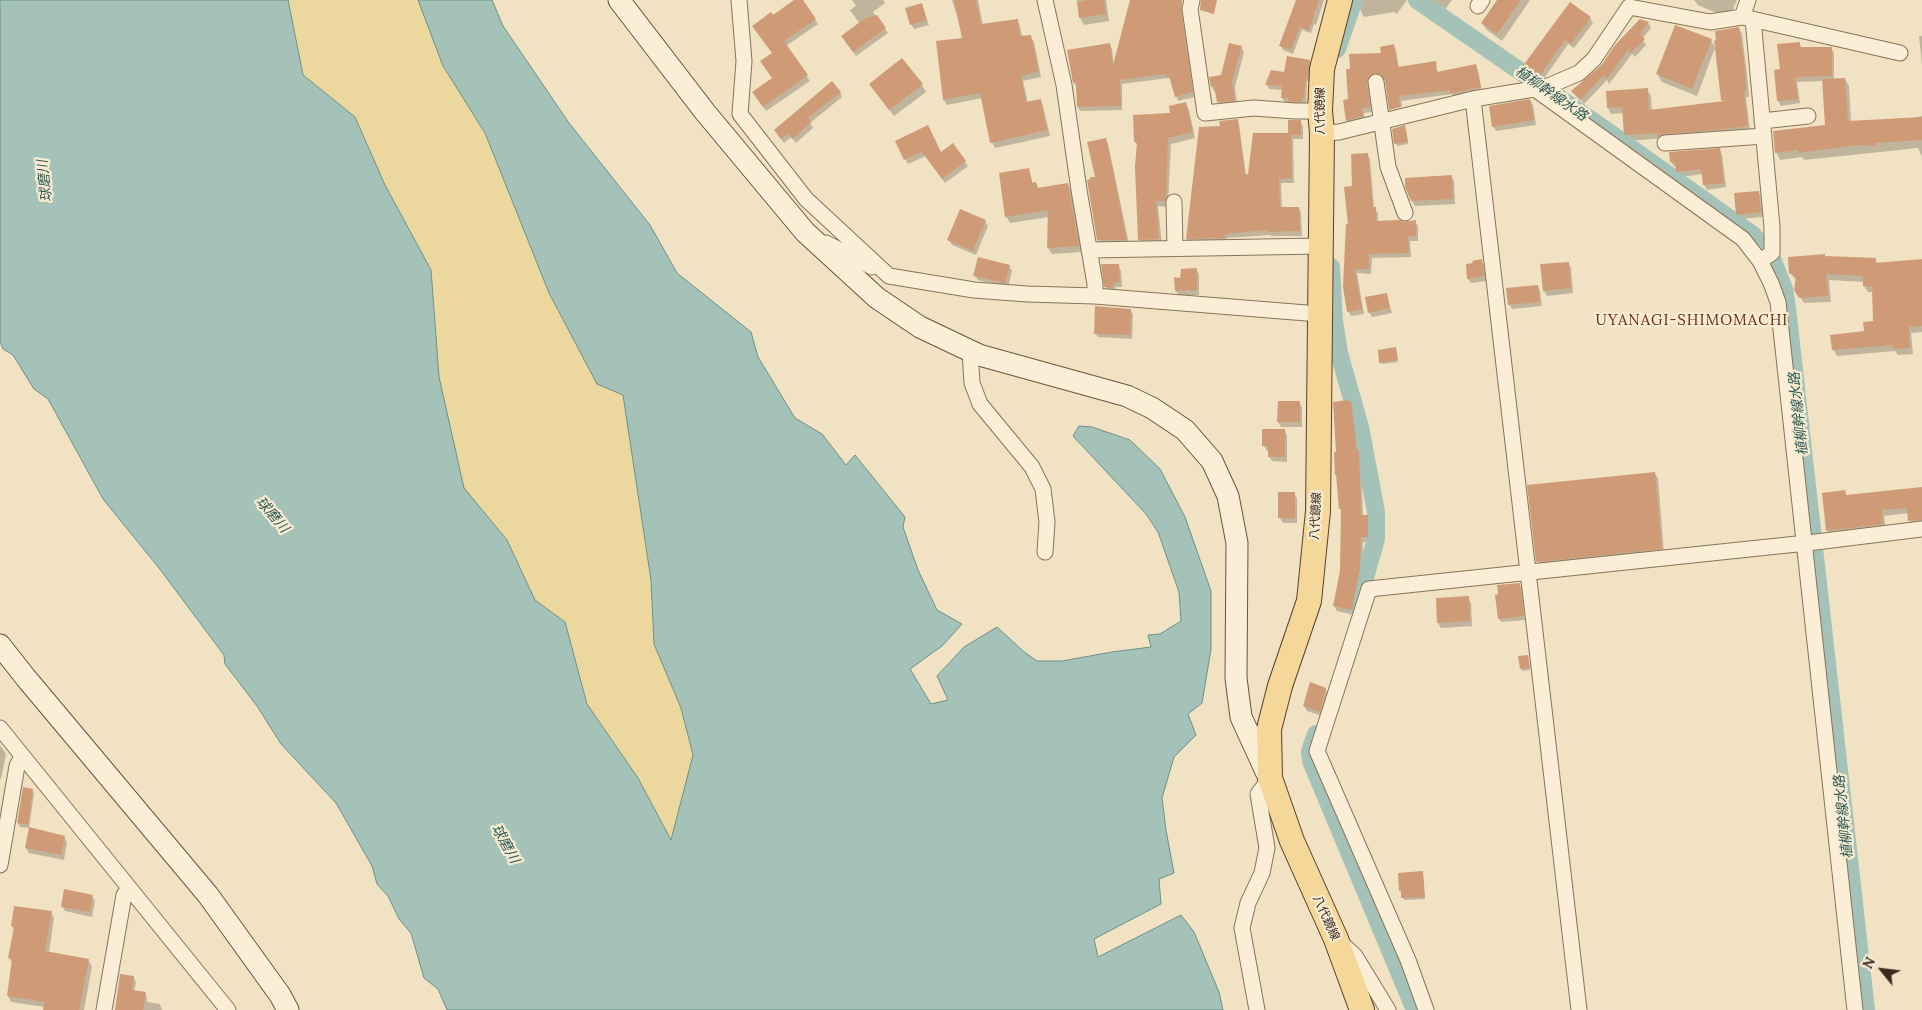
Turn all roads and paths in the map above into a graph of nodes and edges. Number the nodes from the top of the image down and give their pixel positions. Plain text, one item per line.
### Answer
1 (619, 0) edge
2 (739, 0) edge
3 (1045, 0) edge
4 (1192, 0) edge
5 (1340, 0) edge
6 (1748, 0) edge
7 (1626, 4) edge
8 (1747, 18) junction
9 (1900, 53) dead end
10 (1376, 82) dead end
11 (1535, 89) junction
12 (1473, 99) junction
13 (1808, 116) dead end
14 (1382, 120) junction
15 (1321, 122) junction
16 (1763, 129) junction
17 (1665, 143) dead end
18 (1174, 202) dead end
19 (1405, 213) dead end
20 (805, 232) junction
21 (1320, 246) junction
22 (1174, 248) junction
23 (1089, 250) junction
24 (1766, 257) junction
25 (889, 276) junction
26 (1095, 296) junction
27 (1320, 314) junction
28 (970, 351) junction
29 (1922, 529) edge
30 (1809, 543) junction
31 (1045, 552) dead end
32 (1528, 572) junction
33 (0, 645) edge
34 (0, 728) edge
35 (22, 756) junction
36 (1270, 778) junction
37 (3, 825) edge
38 (0, 865) edge
39 (129, 888) junction
40 (1336, 939) junction
41 (104, 1010) edge
42 (228, 1010) edge
43 (288, 1010) edge
44 (1257, 1010) edge
45 (1362, 1010) edge
46 (1388, 1010) edge
47 (1426, 1010) edge
48 (1579, 1010) edge
49 (1855, 1010) edge

1 - 20 street
2 - 25 street
3 - 23 street
4 - 15 street
5 - 15 main road, 八代鏡線
6 - 8 street
7 - 8 street
7 - 11 street
8 - 9 street
8 - 16 street
10 - 14 street
11 - 12 street
11 - 24 street
12 - 14 street
12 - 32 street
13 - 16 street
14 - 15 street
14 - 19 street
15 - 21 main road, 八代鏡線
16 - 17 street
16 - 24 street
18 - 22 street
20 - 25 street
20 - 28 street
21 - 22 street
21 - 27 main road, 八代鏡線
22 - 23 street
23 - 26 street
24 - 30 street
25 - 26 street
26 - 27 street
27 - 36 main road, 八代鏡線
28 - 31 street
28 - 36 street
29 - 30 street
30 - 32 street
30 - 49 street
32 - 47 street
32 - 48 street
33 - 43 street
34 - 35 street
35 - 37 street
35 - 39 street
36 - 40 main road, 八代鏡線
36 - 44 street
37 - 38 street
39 - 41 street
39 - 42 street
40 - 45 main road, 八代鏡線
40 - 46 street

